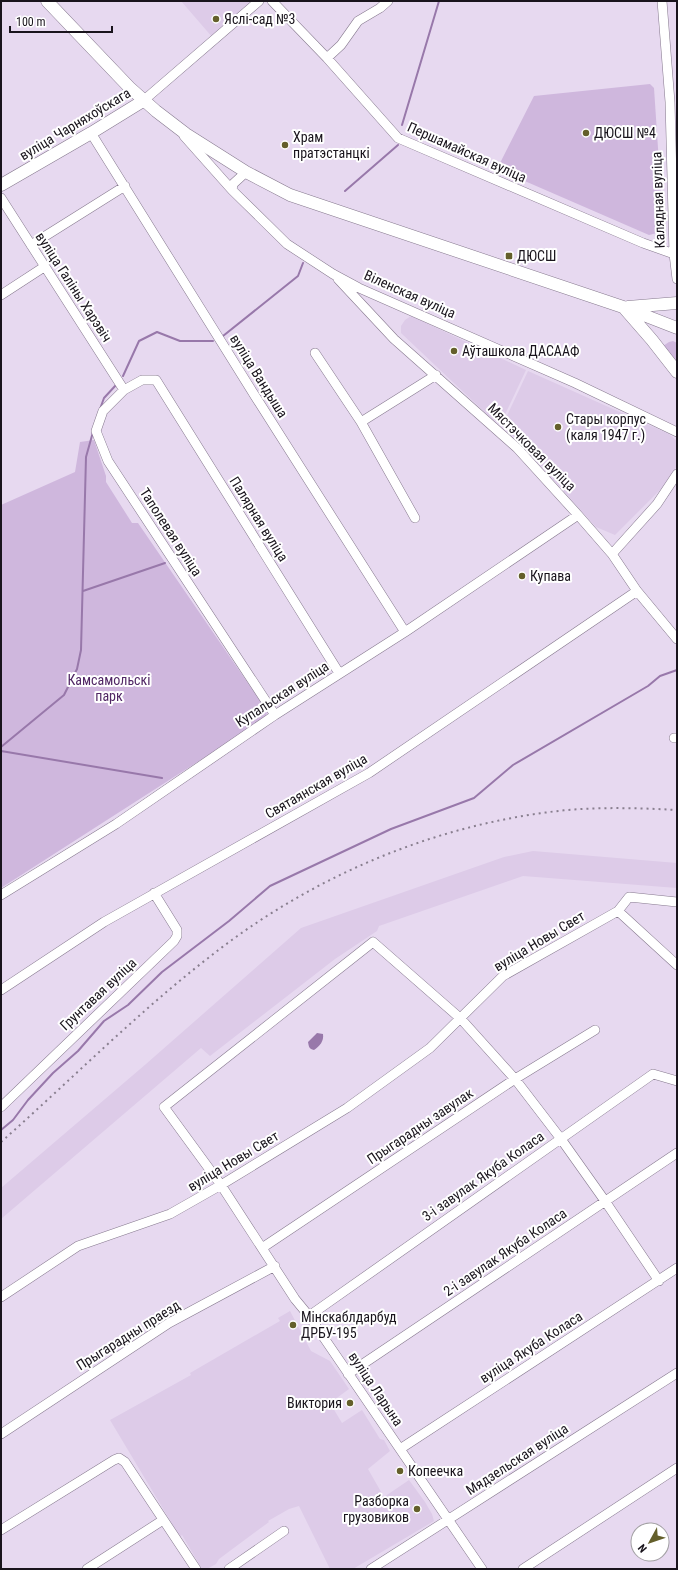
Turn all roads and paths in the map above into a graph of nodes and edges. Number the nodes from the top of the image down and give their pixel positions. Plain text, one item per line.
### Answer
1 (47, 1) edge
2 (260, 1) edge
3 (272, 1) edge
4 (388, 1) edge
5 (662, 1) edge
6 (327, 58) junction
7 (143, 101) junction
8 (673, 102) edge
9 (172, 123) junction
10 (91, 133) junction
11 (246, 172) junction
12 (1, 185) edge
13 (125, 186) junction
14 (232, 190) junction
15 (1, 198) edge
16 (31, 245) junction
17 (675, 253) edge
18 (44, 267) junction
19 (333, 274) junction
20 (677, 279) edge
21 (360, 288) junction
22 (1, 295) edge
23 (354, 296) junction
24 (677, 304) edge
25 (623, 307) junction
26 (677, 328) edge
27 (316, 353) dead end
28 (677, 372) edge
29 (436, 376) junction
30 (156, 380) joint
31 (124, 390) junction
32 (361, 422) junction
33 (677, 432) edge
34 (677, 474) edge
35 (578, 515) junction
36 (415, 518) dead end
37 (612, 554) junction
38 (637, 591) junction
39 (405, 632) junction
40 (677, 639) edge
41 (339, 674) junction
42 (274, 716) junction
43 (154, 893) junction
44 (1, 895) edge
45 (677, 902) edge
46 (618, 911) junction
47 (677, 965) edge
48 (1, 990) edge
49 (461, 1019) junction
50 (596, 1030) dead end
51 (515, 1079) junction
52 (677, 1081) edge
53 (1, 1107) edge
54 (561, 1139) junction
55 (677, 1153) edge
56 (222, 1185) junction
57 (605, 1201) junction
58 (262, 1248) junction
59 (275, 1266) junction
60 (677, 1268) edge
61 (659, 1281) junction
62 (1, 1297) edge
63 (309, 1316) junction
64 (677, 1373) edge
65 (348, 1374) junction
66 (1, 1434) edge
67 (400, 1449) junction
68 (677, 1468) edge
69 (163, 1520) junction
70 (449, 1520) junction
71 (1, 1530) edge
72 (284, 1531) dead end
73 (87, 1569) edge
74 (196, 1569) edge
75 (229, 1569) edge
76 (371, 1569) edge
77 (482, 1569) edge
78 (523, 1569) edge

1 - 7 main road, Віленская вуліца
2 - 7 street
3 - 6 street, Першамайская вуліца
4 - 6 street
5 - 8 street, Калядная вуліца
6 - 17 street, Першамайская вуліца
7 - 9 main road, Віленская вуліца
7 - 10 main road, вуліца Чарняхоўскага
8 - 17 street, Калядная вуліца
9 - 11 main road, Віленская вуліца
9 - 14 street, Віленская вуліца
10 - 12 main road, вуліца Чарняхоўскага
10 - 13 street, вуліца Вандыша
11 - 14 street
11 - 25 main road, Віленская вуліца
13 - 16 street
13 - 39 street, вуліца Вандыша
14 - 19 street, Віленская вуліца
15 - 16 street, вуліца Галіны Харэвіч
16 - 18 street, вуліца Галіны Харэвіч
17 - 20 street, Калядная вуліца
18 - 22 street
18 - 31 street, вуліца Галіны Харэвіч
19 - 21 street, Віленская вуліца
19 - 23 street, Мястэчковая вуліца
21 - 23 street
21 - 33 street, Віленская вуліца
23 - 29 street, Мястэчковая вуліца
24 - 25 main road
25 - 26 main road, Віленская вуліца
25 - 28 main road
27 - 32 street
29 - 32 street
29 - 35 street, Мястэчковая вуліца
30 - 31 street, Таполевая вуліца
30 - 41 street, Палярная вуліца
31 - 42 street, Таполевая вуліца
32 - 36 street
34 - 37 street
35 - 37 street, Мястэчковая вуліца
35 - 39 street, Купальская вуліца
37 - 38 street, Мястэчковая вуліца
38 - 40 street, Мястэчковая вуліца
38 - 43 street, Святаянская вуліца
39 - 41 street, Купальская вуліца
41 - 42 street, Купальская вуліца
42 - 44 street, Купальская вуліца
43 - 48 street, Святаянская вуліца
43 - 53 street, Грунтавая вуліца
45 - 46 street, вуліца Новы Свет
46 - 47 street
46 - 49 street, вуліца Новы Свет
49 - 51 street
49 - 56 street, вуліца Новы Свет
49 - 56 street, вуліца Ларына
50 - 51 street, Прыгарадны завулак
51 - 54 street
51 - 58 street, Прыгарадны завулак
52 - 54 street, 3-і завулак Якуба Коласа
54 - 57 street
54 - 63 street, 3-і завулак Якуба Коласа
55 - 57 street, 2-і завулак Якуба Коласа
56 - 58 street, вуліца Ларына
56 - 62 street, вуліца Новы Свет
57 - 61 street
57 - 65 street, 2-і завулак Якуба Коласа
58 - 59 street, вуліца Ларына
59 - 63 street, вуліца Ларына
59 - 66 street, Прыгарадны праезд
60 - 61 street, вуліца Якуба Коласа
61 - 67 street, вуліца Якуба Коласа
63 - 65 street, вуліца Ларына
64 - 70 street, Мядзельская вуліца
65 - 67 street, вуліца Ларына
67 - 70 street, вуліца Ларына
68 - 78 street
69 - 71 street
69 - 73 street
69 - 74 street
70 - 76 street, Мядзельская вуліца
70 - 77 street, вуліца Ларына
72 - 75 street

